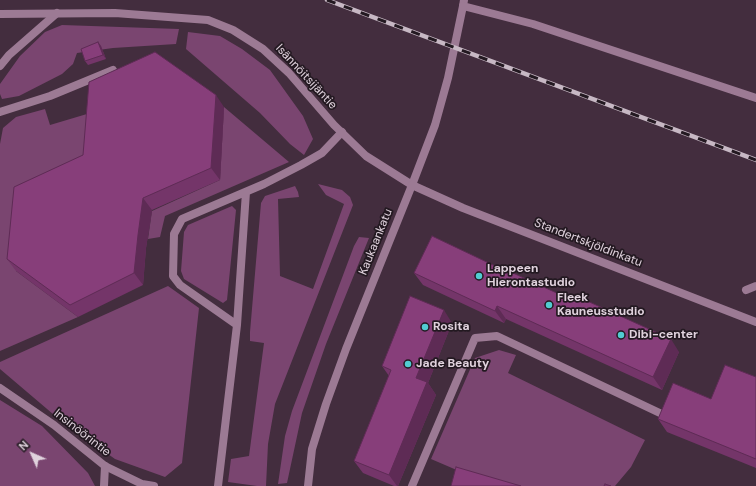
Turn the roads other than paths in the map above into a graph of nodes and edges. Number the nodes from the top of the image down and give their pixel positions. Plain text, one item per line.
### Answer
1 (464, 3) edge
2 (57, 13) junction
3 (0, 14) edge
4 (0, 66) edge
5 (113, 70) edge
6 (756, 98) edge
7 (0, 112) edge
8 (342, 132) junction
9 (412, 185) junction
10 (246, 192) junction
11 (756, 286) edge
12 (746, 290) dead end
13 (756, 322) edge
14 (237, 325) junction
15 (0, 388) edge
16 (664, 415) edge
17 (105, 466) junction
18 (104, 486) edge
19 (154, 486) edge
20 (218, 486) edge
21 (308, 486) edge
22 (412, 486) edge

1 - 6 street
1 - 9 street, Kaukaankatu
2 - 3 street, Isännöitsijäntie
2 - 4 street
2 - 8 street, Isännöitsijäntie
5 - 7 street
8 - 9 street, Isännöitsijäntie
8 - 10 street
9 - 13 street, Standertskjöldinkatu
9 - 21 street, Kaukaankatu
10 - 14 street
10 - 14 street
11 - 12 street
14 - 20 street
15 - 17 street, Insinöörintie
16 - 22 street
17 - 18 street
17 - 19 street, Insinöörintie

